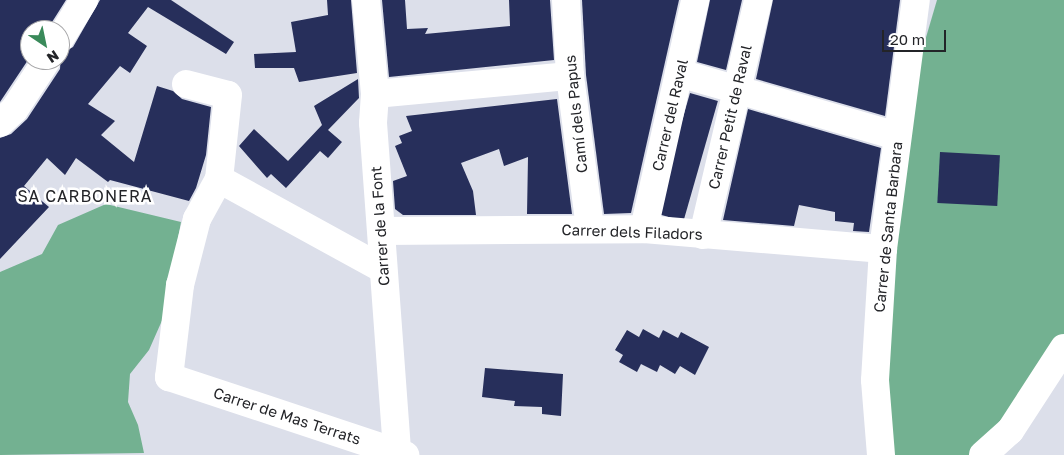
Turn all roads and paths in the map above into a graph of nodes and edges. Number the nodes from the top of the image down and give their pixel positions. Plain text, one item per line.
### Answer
1 (84, 0) edge
2 (366, 0) edge
3 (566, 0) edge
4 (695, 0) edge
5 (758, 0) edge
6 (916, 0) edge
7 (70, 23) edge
8 (40, 70) edge
9 (679, 73) junction
10 (570, 76) junction
11 (186, 84) dead end
12 (736, 90) junction
13 (375, 94) junction
14 (0, 123) edge
15 (897, 136) junction
16 (219, 179) junction
17 (590, 228) junction
18 (644, 229) junction
19 (382, 231) junction
20 (703, 235) junction
21 (883, 249) junction
22 (383, 269) junction
23 (1064, 348) edge
24 (401, 453) edge
25 (881, 455) edge
26 (983, 455) edge

1 - 7 street
2 - 13 street, Carrer de la Font
3 - 10 street, Camí dels Papus
4 - 9 street, Carrer del Raval
5 - 12 street, Carrer Petit de Raval
6 - 15 street, Carrer de Santa Barbara
8 - 14 street
9 - 12 street
9 - 18 street, Carrer del Raval
10 - 13 street
10 - 17 street, Camí dels Papus
11 - 16 street
12 - 15 street
12 - 20 street, Carrer Petit de Raval
13 - 19 street, Carrer de la Font
15 - 21 street, Carrer de Santa Barbara
16 - 22 street
16 - 24 street, Carrer de Mas Terrats
17 - 18 street, Carrer dels Filadors
17 - 19 street, Carrer dels Filadors
18 - 20 street, Carrer dels Filadors
19 - 22 street, Carrer de la Font
20 - 21 street, Carrer dels Filadors
21 - 25 street, Carrer de Santa Barbara
22 - 24 street, Carrer de la Font
23 - 26 street

